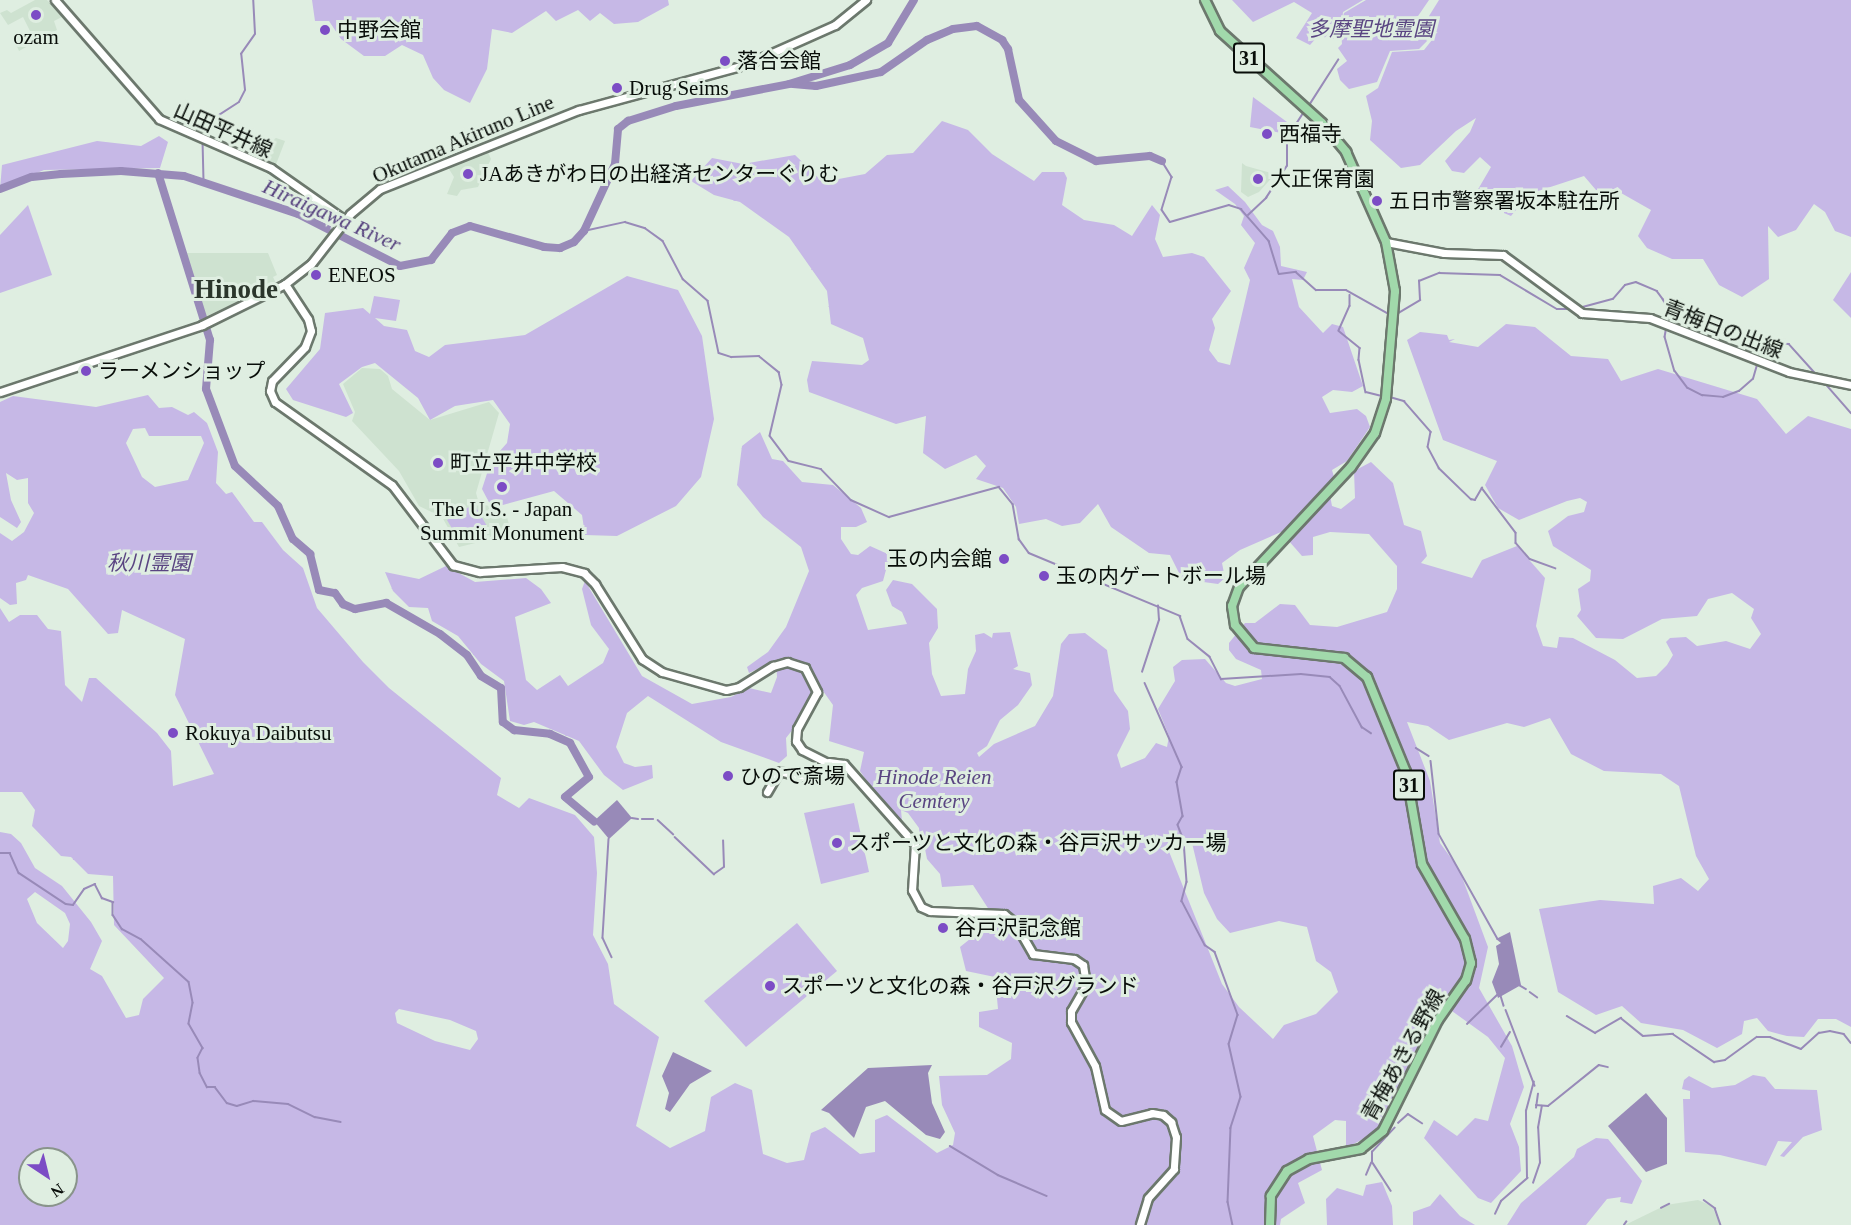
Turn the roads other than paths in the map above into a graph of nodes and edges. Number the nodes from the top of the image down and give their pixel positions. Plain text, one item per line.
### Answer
1 (55, 0) edge
2 (866, 0) edge
3 (1205, 0) edge
4 (343, 222) junction
5 (1386, 242) junction
6 (285, 284) junction
7 (1851, 385) edge
8 (0, 392) edge
9 (828, 763) junction
10 (767, 792) dead end
11 (1140, 1225) edge
12 (1270, 1225) edge

1 - 4 main road, 山田平井線
2 - 4 main road, Okutama Akiruno Line
3 - 5 main road, 青梅あきる野線 / 31
4 - 6 main road, Okutama Akiruno Line
5 - 7 main road, 青梅日の出線
5 - 12 main road, 青梅あきる野線 / 31
6 - 8 main road, Okutama Akiruno Line
6 - 9 main road
9 - 10 main road
9 - 11 main road

